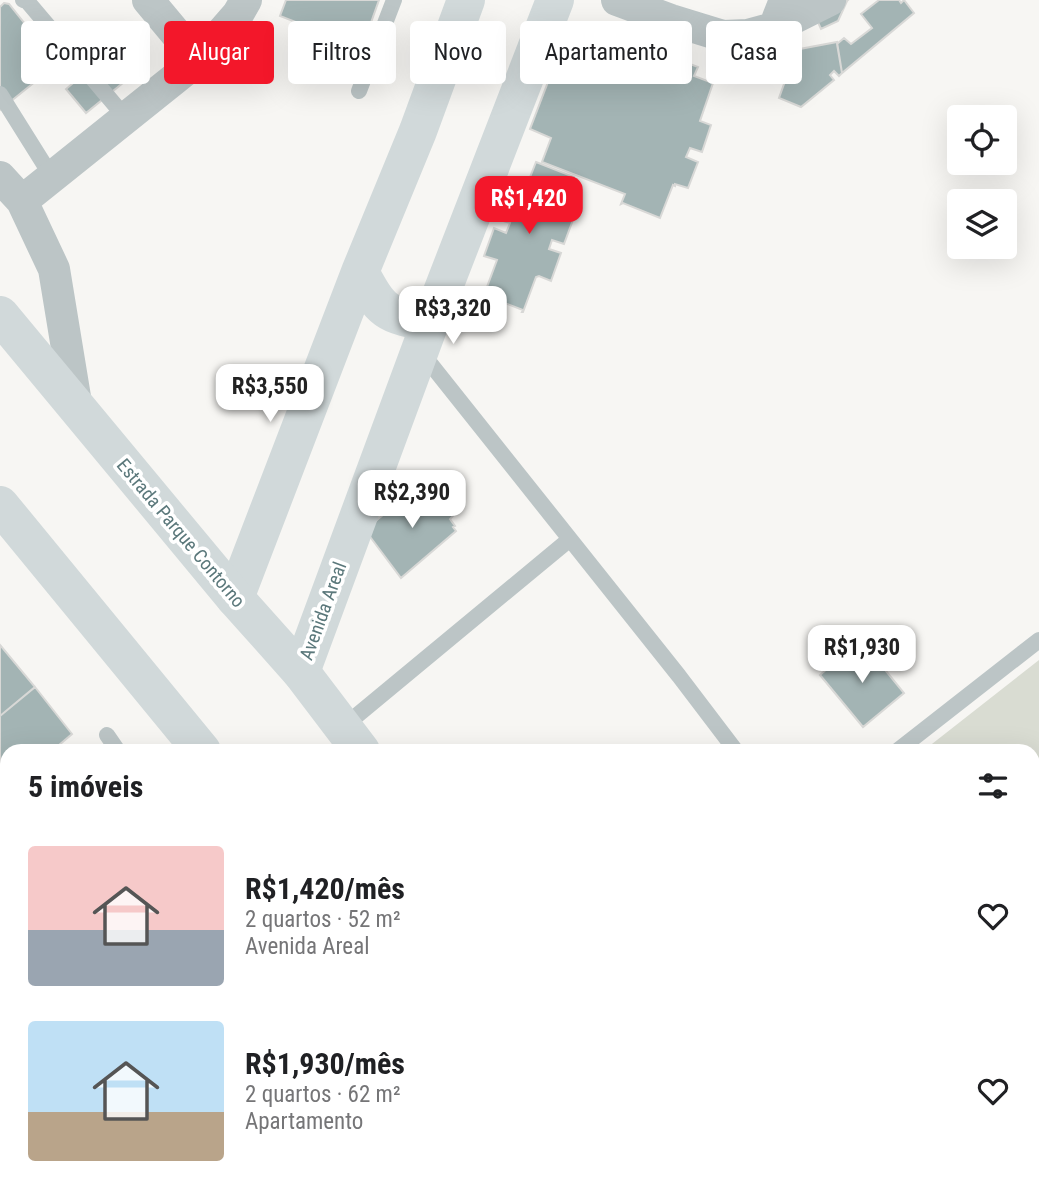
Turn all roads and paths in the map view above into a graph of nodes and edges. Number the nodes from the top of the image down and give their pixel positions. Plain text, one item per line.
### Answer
1 (23, 0) edge
2 (148, 0) edge
3 (246, 0) edge
4 (394, 0) edge
5 (466, 0) edge
6 (555, 0) edge
7 (618, 0) edge
8 (830, 0) edge
9 (779, 14) edge
10 (166, 21) edge
11 (231, 21) edge
12 (168, 84) edge
13 (359, 92) dead end
14 (0, 94) edge
15 (126, 118) junction
16 (0, 177) edge
17 (51, 177) junction
18 (22, 201) junction
19 (360, 272) junction
20 (0, 315) edge
21 (425, 337) junction
22 (77, 409) junction
23 (0, 505) edge
24 (570, 539) junction
25 (235, 598) junction
26 (1039, 640) edge
27 (301, 672) junction
28 (107, 735) dead end
29 (352, 739) edge
30 (113, 744) edge
31 (196, 744) edge
32 (731, 744) edge
33 (906, 744) edge

1 - 15 lane
2 - 10 street
3 - 11 street
4 - 13 lane
5 - 19 main road
6 - 21 main road, Avenida Areal
7 - 9 street
8 - 9 street
12 - 15 street
14 - 17 lane
15 - 17 street
16 - 18 street
17 - 18 street
18 - 22 street
19 - 21 main road
19 - 25 main road
20 - 22 main road, Estrada Parque Contorno
21 - 24 lane
21 - 27 main road, Avenida Areal
22 - 25 main road, Estrada Parque Contorno
23 - 31 main road
24 - 29 lane
24 - 32 lane
25 - 27 main road, Estrada Parque Contorno
26 - 33 lane
27 - 29 main road, Estrada Parque Contorno
28 - 30 lane

